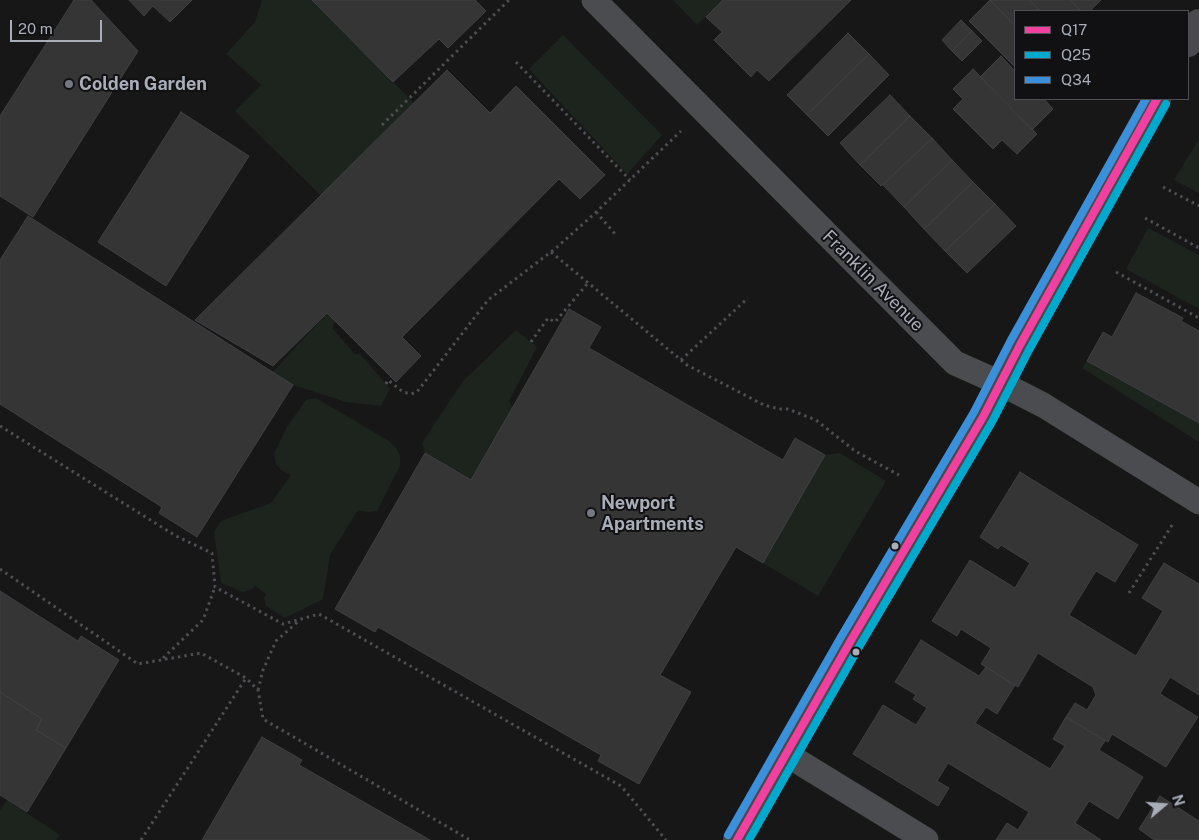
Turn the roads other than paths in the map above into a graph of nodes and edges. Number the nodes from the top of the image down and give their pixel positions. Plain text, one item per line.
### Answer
1 (594, 0) edge
2 (1199, 23) edge
3 (1189, 42) edge
4 (1156, 100) edge
5 (1000, 383) junction
6 (1199, 502) edge
7 (786, 754) junction
8 (737, 840) edge
9 (926, 840) edge

1 - 5 street, Franklin Avenue
2 - 3 main road
4 - 5 main road
5 - 6 street, Franklin Avenue
5 - 7 main road
7 - 8 main road
7 - 9 street

